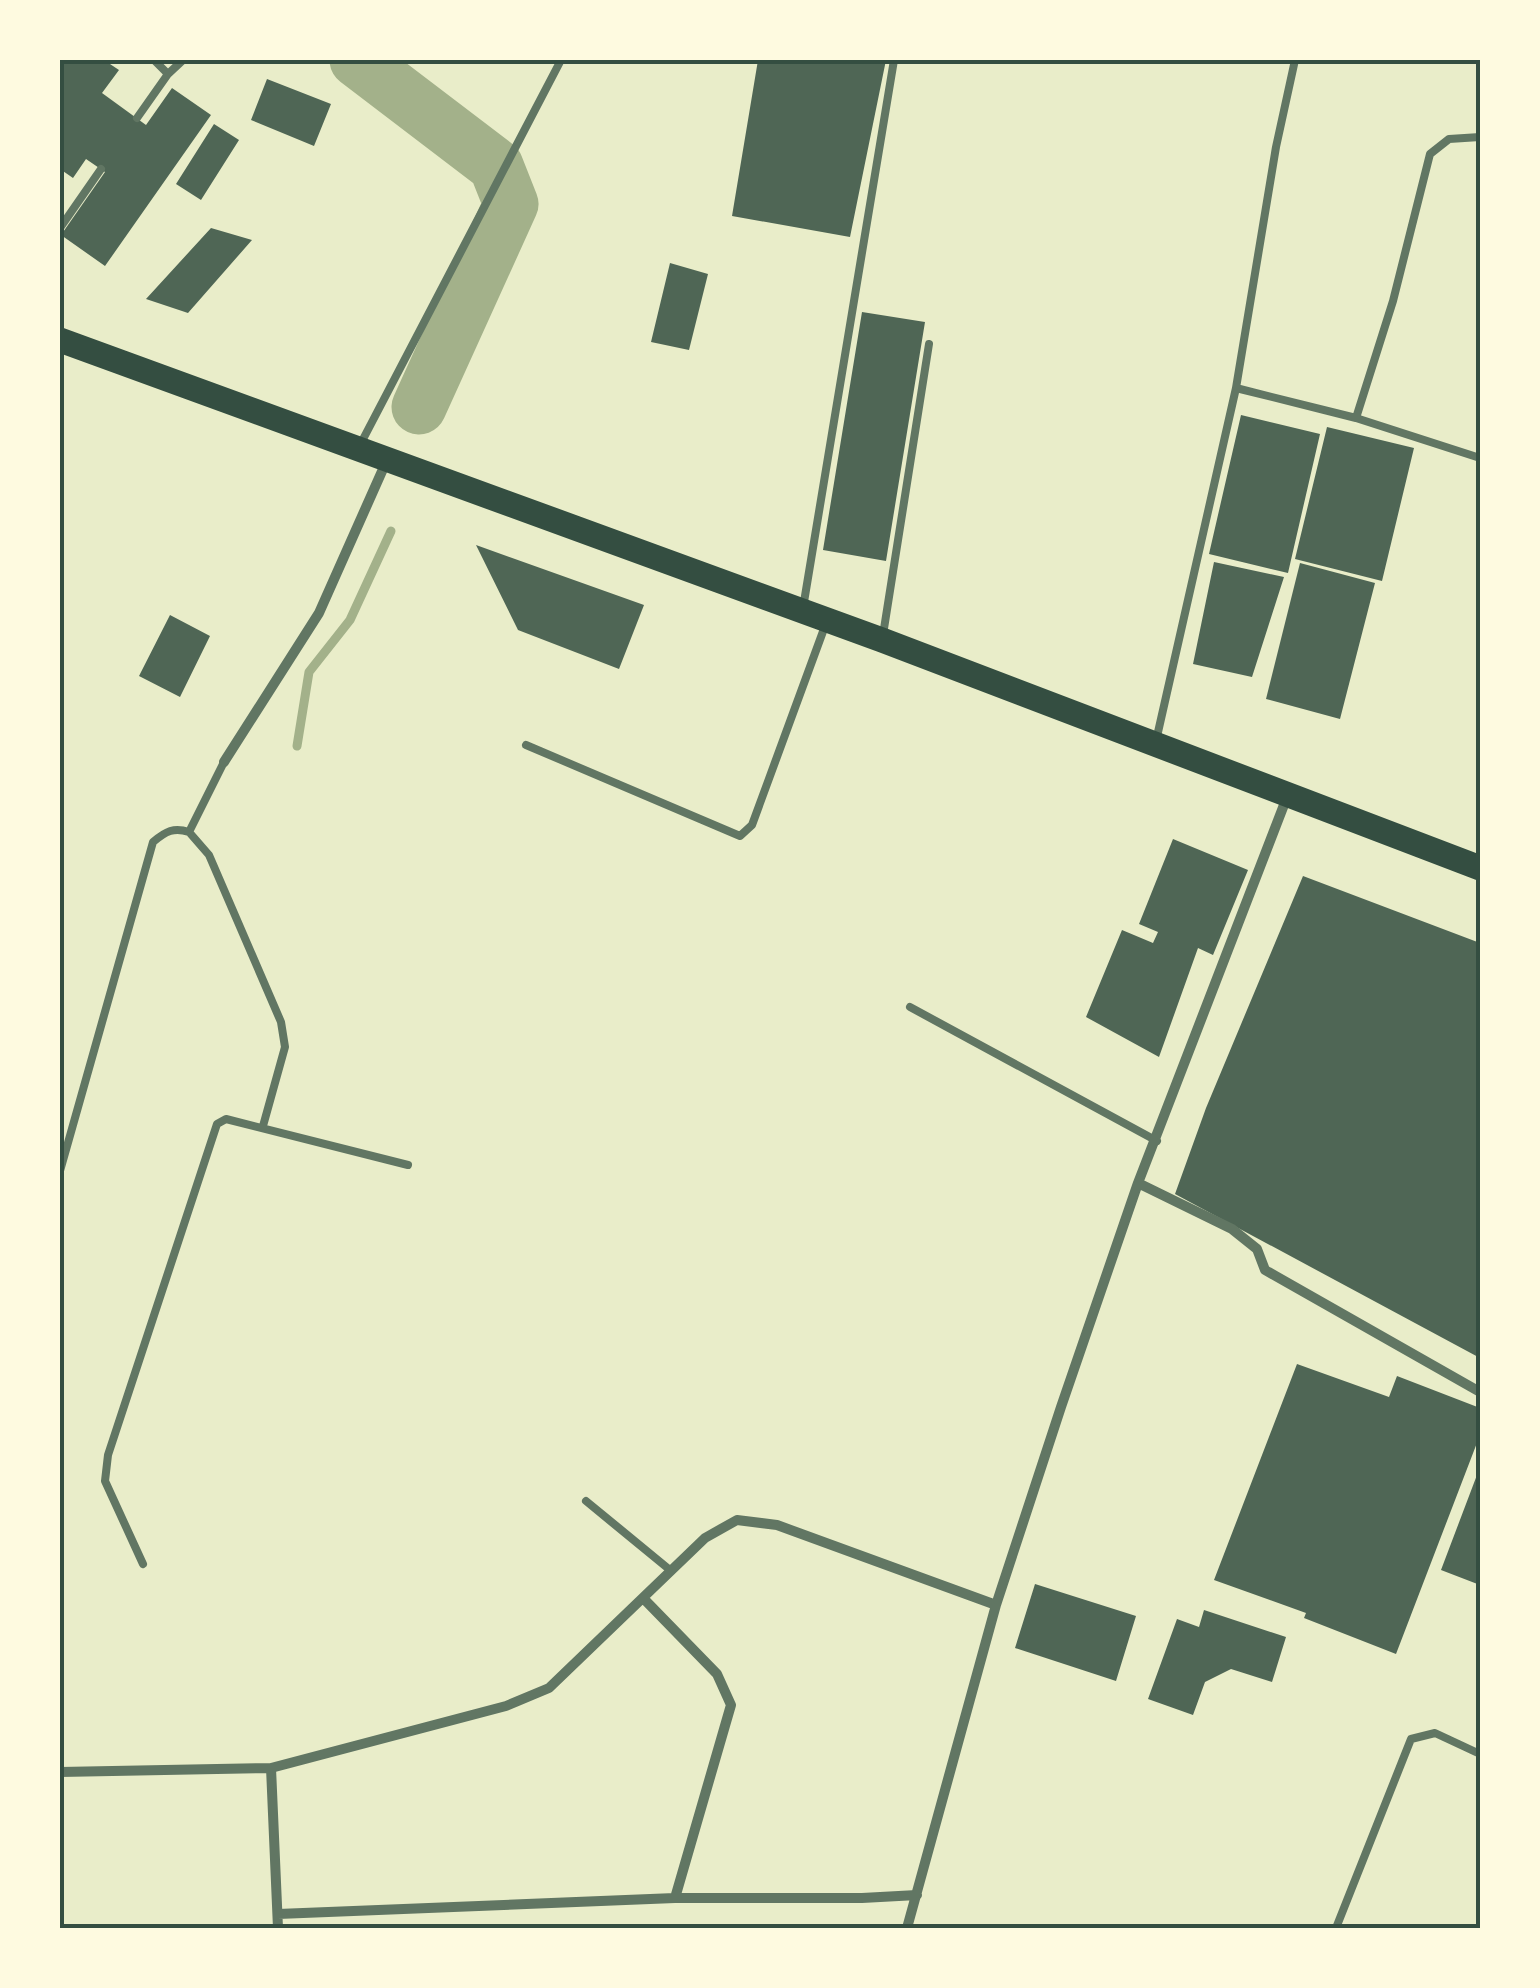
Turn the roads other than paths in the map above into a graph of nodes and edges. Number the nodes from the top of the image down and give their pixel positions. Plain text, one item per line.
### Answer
1 (154, 60) edge
2 (183, 60) edge
3 (561, 60) edge
4 (894, 60) edge
5 (1294, 60) edge
6 (168, 74) junction
7 (137, 118) dead end
8 (1480, 137) edge
9 (101, 169) dead end
10 (60, 228) edge
11 (60, 340) edge
12 (929, 344) dead end
13 (1236, 388) junction
14 (1356, 418) junction
15 (358, 449) junction
16 (1480, 458) edge
17 (387, 460) junction
18 (815, 615) junction
19 (882, 640) junction
20 (1155, 744) junction
21 (526, 746) dead end
22 (224, 762) joint
23 (1289, 794) junction
24 (190, 832) junction
25 (1480, 868) edge
26 (910, 1007) dead end
27 (263, 1126) junction
28 (1156, 1141) junction
29 (408, 1165) dead end
30 (60, 1171) edge
31 (1138, 1182) junction
32 (1480, 1392) edge
33 (586, 1501) dead end
34 (143, 1564) dead end
35 (670, 1570) junction
36 (644, 1598) junction
37 (996, 1605) junction
38 (1480, 1754) edge
39 (271, 1768) junction
40 (60, 1772) edge
41 (917, 1895) junction
42 (674, 1898) junction
43 (278, 1914) junction
44 (278, 1928) edge
45 (907, 1928) edge
46 (1336, 1928) edge

1 - 6 lane
2 - 6 lane
3 - 15 lane
4 - 18 lane
5 - 13 lane
6 - 7 lane
8 - 14 lane
9 - 10 lane
11 - 15 main road
12 - 19 lane
13 - 14 lane
13 - 20 lane
14 - 16 lane
15 - 17 main road
17 - 18 main road
17 - 22 street
18 - 19 main road
18 - 21 lane
19 - 20 main road
20 - 23 main road
22 - 24 lane
23 - 25 main road
23 - 28 street
24 - 27 lane
24 - 30 lane
26 - 28 lane
27 - 29 lane
27 - 34 lane
28 - 31 street
31 - 32 street
31 - 37 street
33 - 35 lane
35 - 36 street
35 - 37 street
36 - 39 street
36 - 42 street
37 - 41 street
38 - 46 lane
39 - 40 street
39 - 43 street
41 - 42 street
41 - 45 street
42 - 43 street
43 - 44 street

